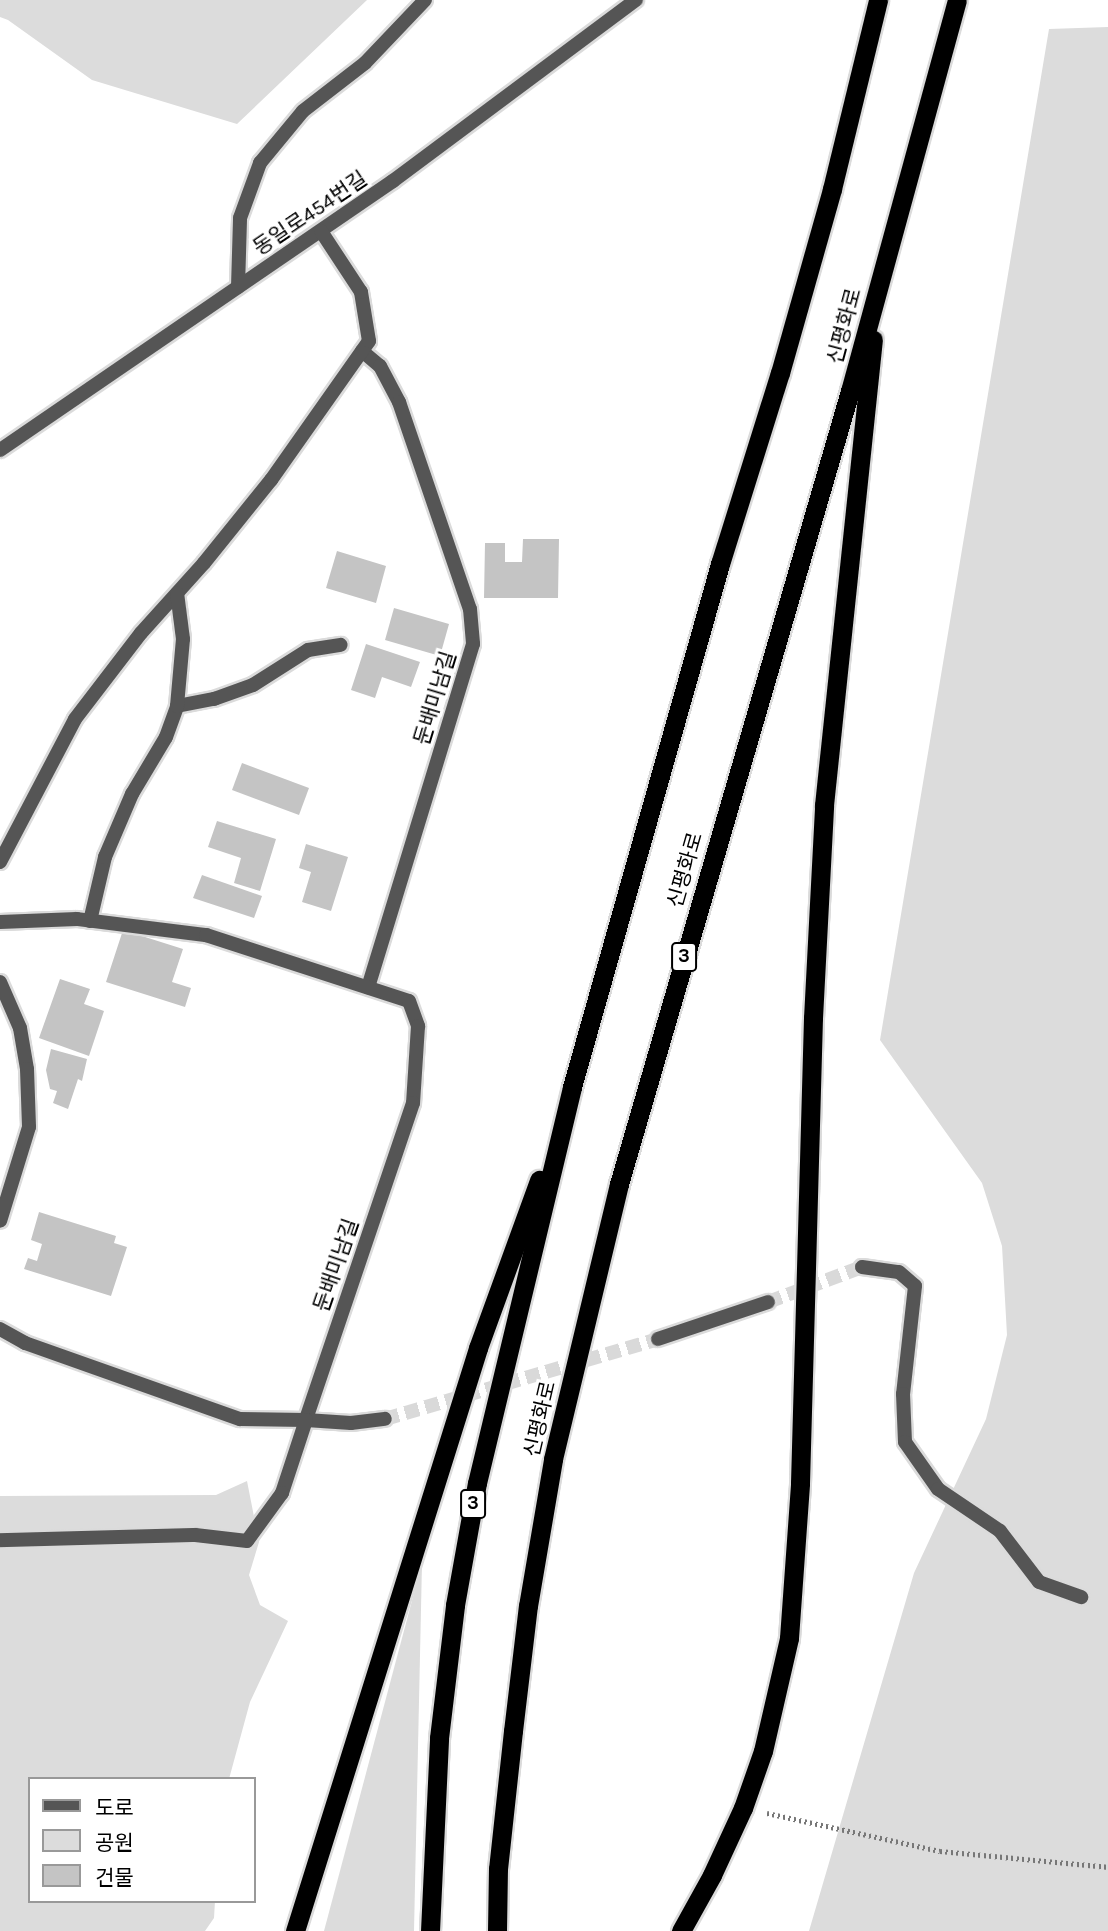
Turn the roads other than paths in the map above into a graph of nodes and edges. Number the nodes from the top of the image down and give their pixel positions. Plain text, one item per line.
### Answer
1 (425, 0) edge
2 (636, 0) edge
3 (877, 0) edge
4 (957, 0) edge
5 (321, 231) junction
6 (879, 283) junction
7 (238, 287) junction
8 (362, 351) junction
9 (0, 450) edge
10 (177, 593) junction
11 (341, 645) dead end
12 (177, 706) junction
13 (0, 862) edge
14 (90, 921) junction
15 (0, 922) edge
16 (0, 982) edge
17 (368, 987) junction
18 (572, 1087) junction
19 (0, 1221) edge
20 (862, 1267) tunnel mouth
21 (768, 1302) tunnel mouth
22 (0, 1329) edge
23 (659, 1339) tunnel mouth
24 (385, 1419) tunnel mouth
25 (306, 1420) junction
26 (0, 1540) edge
27 (1081, 1597) dead end
28 (295, 1931) edge
29 (430, 1931) edge
30 (498, 1931) edge
31 (681, 1931) edge

1 - 7 street
2 - 5 street, 동일로454번길
3 - 18 highway, 3
4 - 6 highway, 신평화로 / 3
5 - 7 street, 동일로454번길
5 - 8 street
6 - 30 highway, 신평화로 / 3
6 - 31 highway
7 - 9 street, 동일로454번길
8 - 10 street
8 - 17 street, 둔배미남길
10 - 12 street
10 - 13 street
11 - 12 street
12 - 14 street
14 - 15 street, 둔배미남길
14 - 17 street, 둔배미남길
16 - 19 street
17 - 25 street, 둔배미남길
18 - 28 highway
18 - 29 highway, 3
20 - 27 street
21 - 23 street
22 - 25 street
24 - 25 street
25 - 26 street

